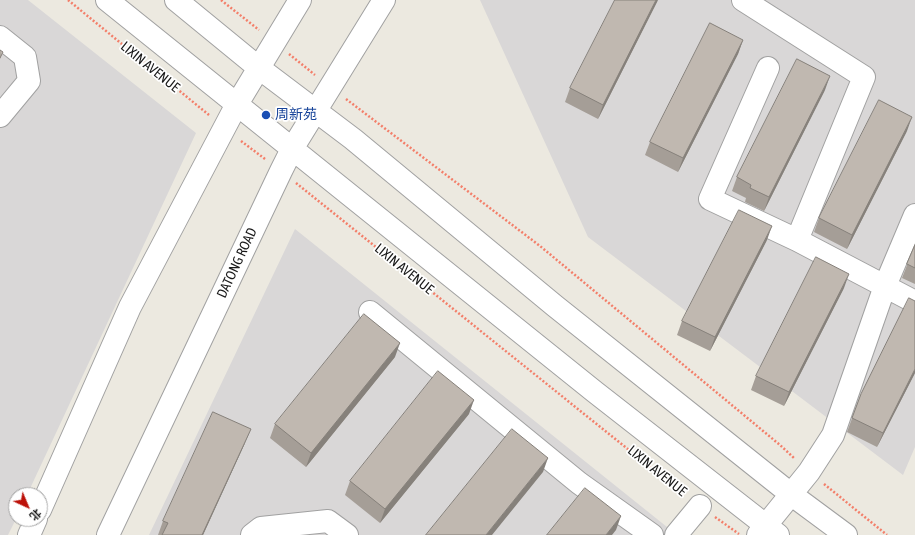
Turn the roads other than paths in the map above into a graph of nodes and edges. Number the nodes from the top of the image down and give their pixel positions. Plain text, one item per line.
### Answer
1 (107, 0) edge
2 (176, 0) edge
3 (300, 0) edge
4 (384, 0) edge
5 (743, 0) edge
6 (0, 37) edge
7 (259, 68) junction
8 (768, 68) dead end
9 (237, 104) junction
10 (316, 111) junction
11 (0, 116) edge
12 (292, 149) junction
13 (915, 215) edge
14 (797, 240) junction
15 (885, 286) junction
16 (915, 302) edge
17 (370, 312) dead end
18 (48, 492) edge
19 (792, 494) junction
20 (700, 506) road end
21 (768, 532) edge
22 (108, 535) edge
23 (252, 535) edge
24 (347, 535) edge
25 (652, 535) edge
26 (676, 535) edge
27 (846, 535) edge

1 - 9 street, LIXIN AVENUE
2 - 7 street
3 - 7 street
4 - 10 street, DATONG ROAD
5 - 14 street
6 - 11 street
7 - 9 street
7 - 10 street
8 - 14 street
9 - 12 street, LIXIN AVENUE
9 - 18 street
10 - 12 street, DATONG ROAD
10 - 19 street
12 - 21 street, LIXIN AVENUE
12 - 22 street, DATONG ROAD
13 - 15 street
14 - 15 street
15 - 16 street
15 - 19 street
17 - 25 street
19 - 21 street
19 - 27 street
20 - 26 street
23 - 24 street

